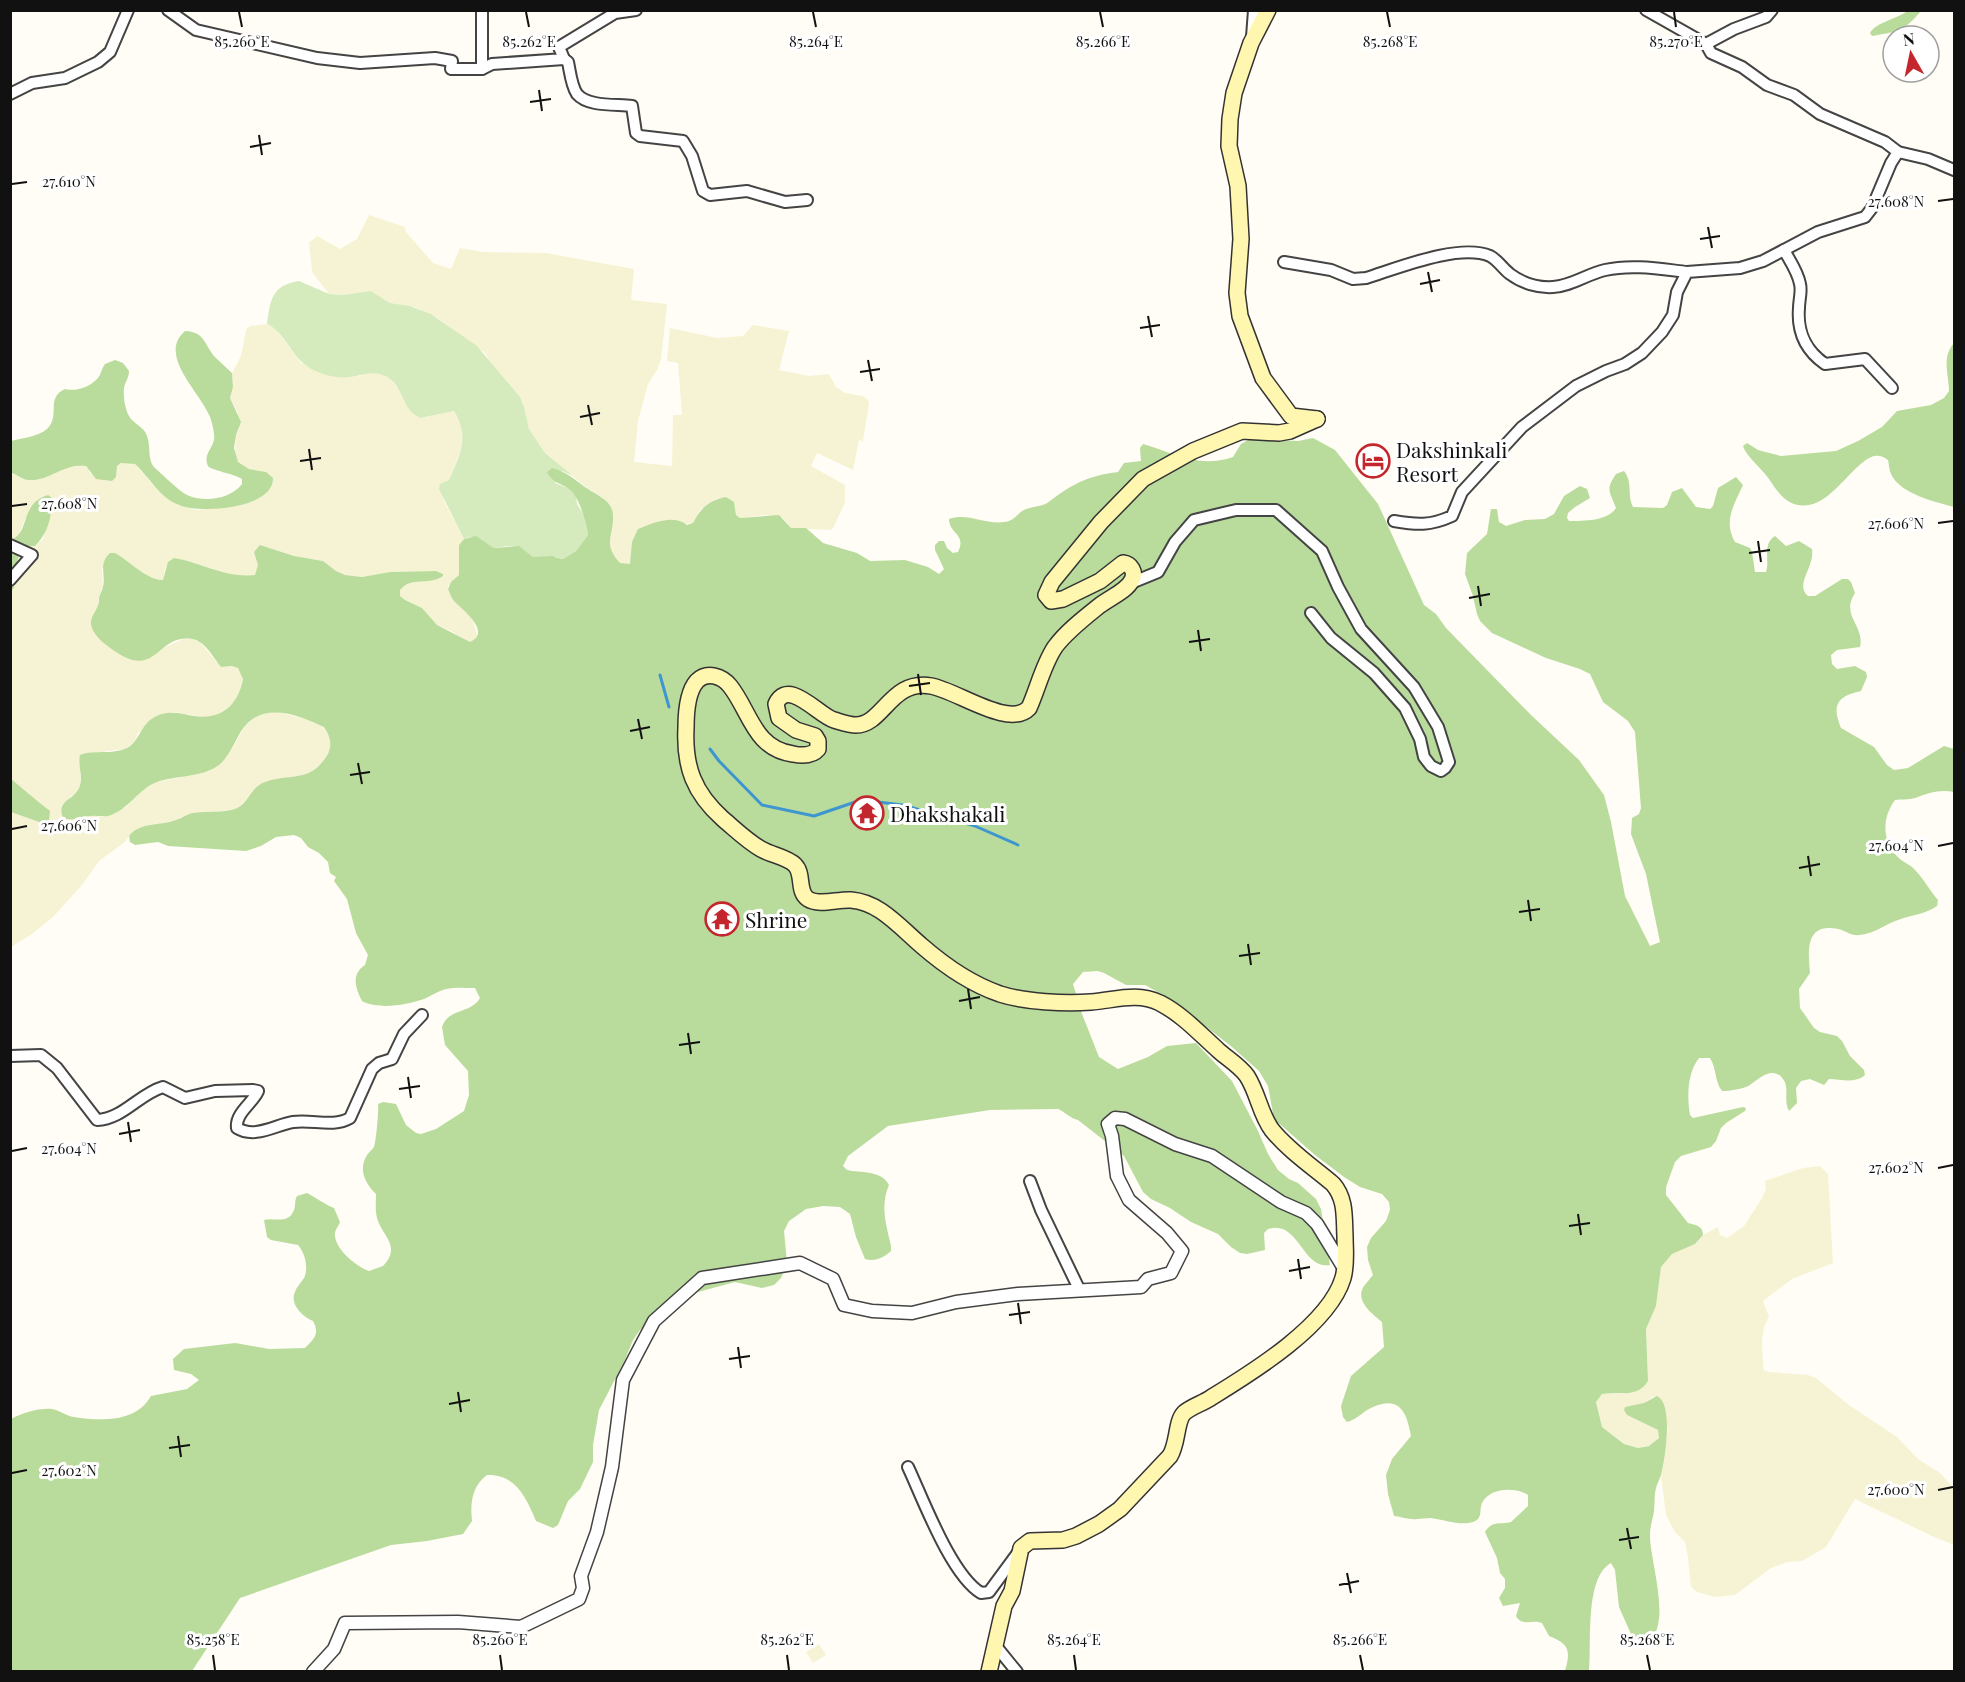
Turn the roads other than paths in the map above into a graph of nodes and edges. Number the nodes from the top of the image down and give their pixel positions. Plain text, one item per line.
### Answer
1 (128, 10) edge
2 (168, 10) edge
3 (482, 10) edge
4 (636, 10) edge
5 (1254, 10) edge
6 (1268, 10) edge
7 (1646, 10) edge
8 (1772, 10) edge
9 (1251, 43) junction
10 (1706, 44) junction
11 (564, 59) junction
12 (482, 69) junction
13 (10, 94) edge
14 (1898, 152) junction
15 (1954, 170) edge
16 (807, 200) dead end
17 (1784, 250) junction
18 (1284, 262) dead end
19 (1687, 272) junction
20 (1892, 388) dead end
21 (1394, 521) dead end
22 (10, 545) edge
23 (10, 580) edge
24 (1131, 583) junction
25 (1311, 613) dead end
26 (422, 1015) dead end
27 (10, 1056) edge
28 (1030, 1181) dead end
29 (1345, 1270) junction
30 (1080, 1291) junction
31 (908, 1467) dead end
32 (1022, 1548) junction
33 (995, 1644) junction
34 (313, 1671) edge
35 (990, 1671) edge
36 (1017, 1671) edge

1 - 13 street
2 - 12 street
3 - 12 street
4 - 11 street
5 - 9 street
6 - 9 main road
7 - 10 street
8 - 10 street
9 - 24 main road
10 - 14 street
11 - 12 street
11 - 16 street
14 - 15 street
14 - 17 street
17 - 19 street
17 - 20 street
18 - 19 street
19 - 21 street
22 - 23 street
24 - 25 street
24 - 29 main road
26 - 27 street
28 - 30 street
29 - 30 street
29 - 32 main road
30 - 34 street
31 - 32 street
32 - 33 main road
33 - 35 main road
33 - 36 street

